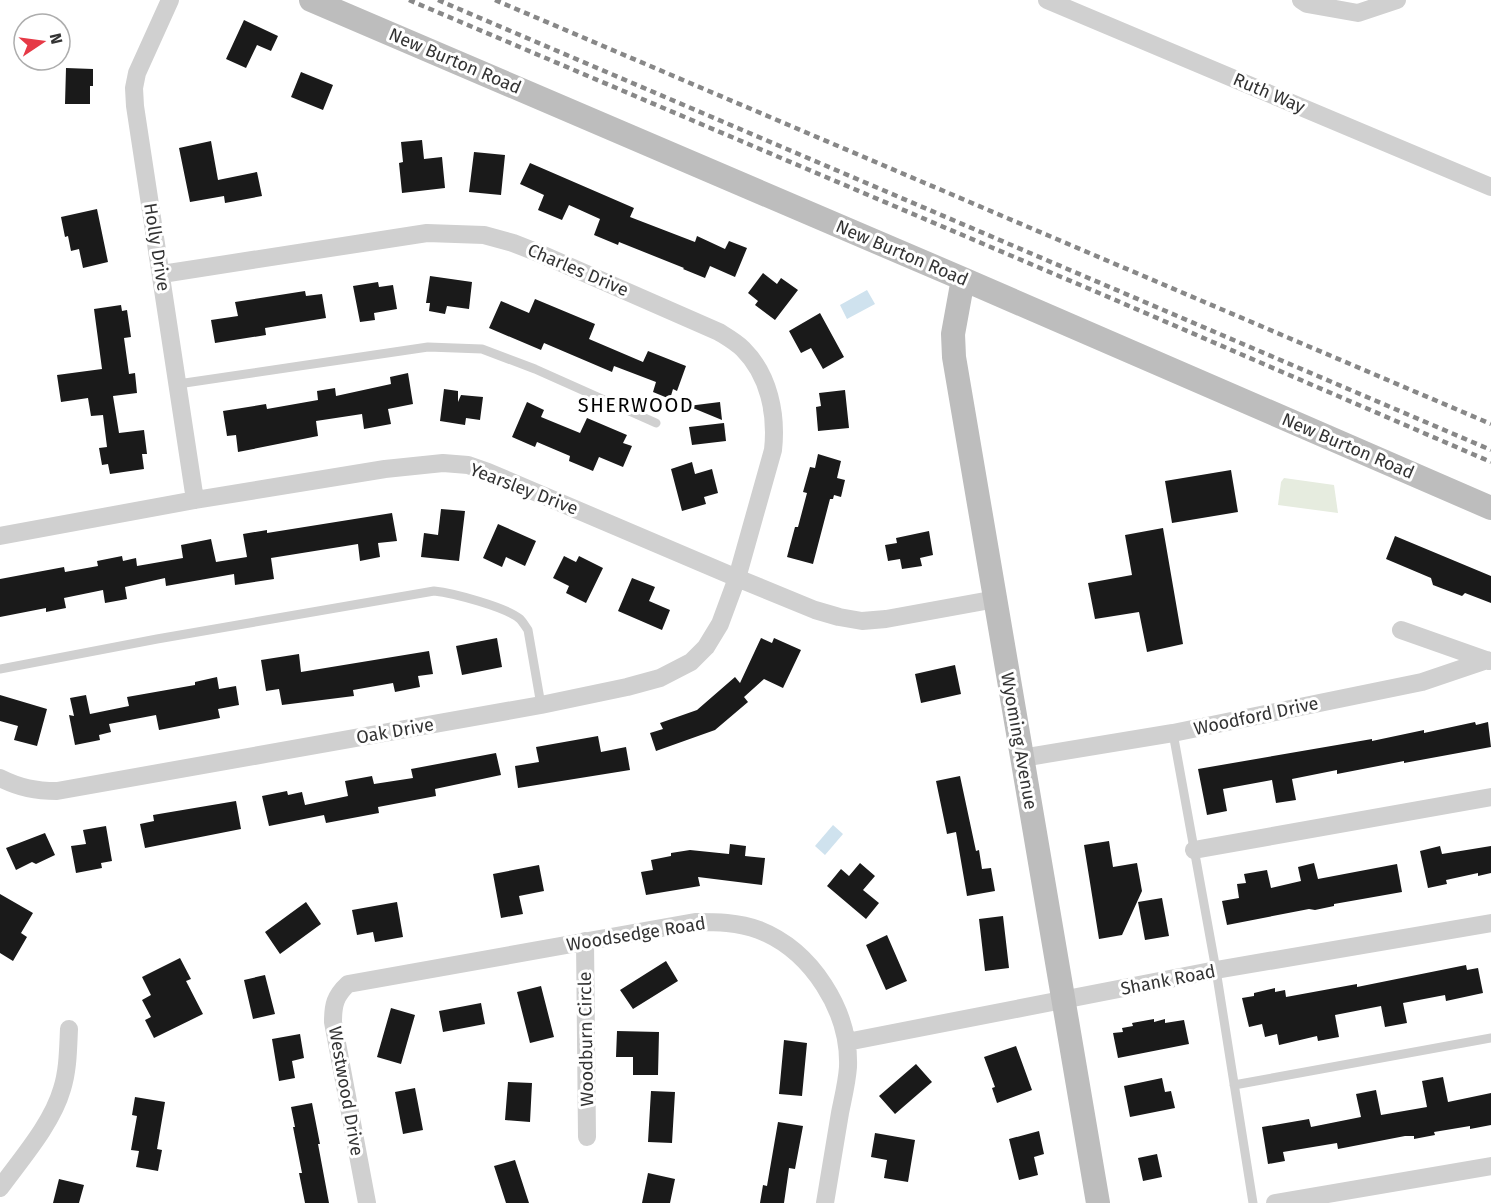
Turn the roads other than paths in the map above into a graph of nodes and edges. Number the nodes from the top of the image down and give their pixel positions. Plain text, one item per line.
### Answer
1 (170, 0) edge
2 (311, 0) edge
3 (1047, 0) edge
4 (1300, 0) edge
5 (1397, 0) edge
6 (1491, 187) edge
7 (162, 273) junction
8 (963, 279) junction
9 (178, 384) junction
10 (656, 423) dead end
11 (195, 500) junction
12 (1491, 508) edge
13 (0, 536) edge
14 (737, 578) junction
15 (996, 600) junction
16 (1401, 630) dead end
17 (1489, 661) edge
18 (0, 669) edge
19 (541, 705) junction
20 (1173, 733) junction
21 (1022, 758) junction
22 (0, 778) edge
23 (1491, 797) edge
24 (1194, 850) junction
25 (1491, 923) edge
26 (585, 941) junction
27 (1216, 970) junction
28 (348, 984) joint
29 (1063, 1000) junction
30 (69, 1029) dead end
31 (1491, 1038) edge
32 (847, 1042) junction
33 (1234, 1085) junction
34 (587, 1137) dead end
35 (1491, 1166) edge
36 (0, 1188) edge
37 (367, 1203) edge
38 (825, 1203) edge
39 (1098, 1203) edge
40 (1253, 1203) edge
41 (1275, 1203) edge

1 - 7 street, Holly Drive
2 - 8 street, New Burton Road
3 - 6 street, Ruth Way
4 - 5 street
7 - 9 street, Holly Drive
7 - 14 street, Charles Drive
8 - 12 street, New Burton Road
8 - 15 street, Wyoming Avenue
9 - 10 lane
9 - 11 street, Holly Drive
11 - 13 street, Yearsley Drive
11 - 14 street, Yearsley Drive
14 - 15 street, Yearsley Drive
14 - 19 street, Oak Drive
15 - 21 street, Wyoming Avenue
16 - 17 street
17 - 20 street, Woodford Drive
18 - 19 lane
19 - 22 street, Oak Drive
20 - 21 street, Woodford Drive
20 - 24 lane
21 - 29 street, Wyoming Avenue
23 - 24 street
24 - 27 lane
25 - 27 street, Shank Road
26 - 28 street, Woodsedge Road
26 - 32 street, Woodsedge Road
26 - 34 street, Woodburn Circle
27 - 29 street, Shank Road
27 - 33 lane
28 - 37 street, Westwood Drive
29 - 32 street, Shank Road
29 - 39 street, Wyoming Avenue
30 - 36 street
31 - 33 lane
32 - 38 street, Woodsedge Road
33 - 40 lane
35 - 41 street

